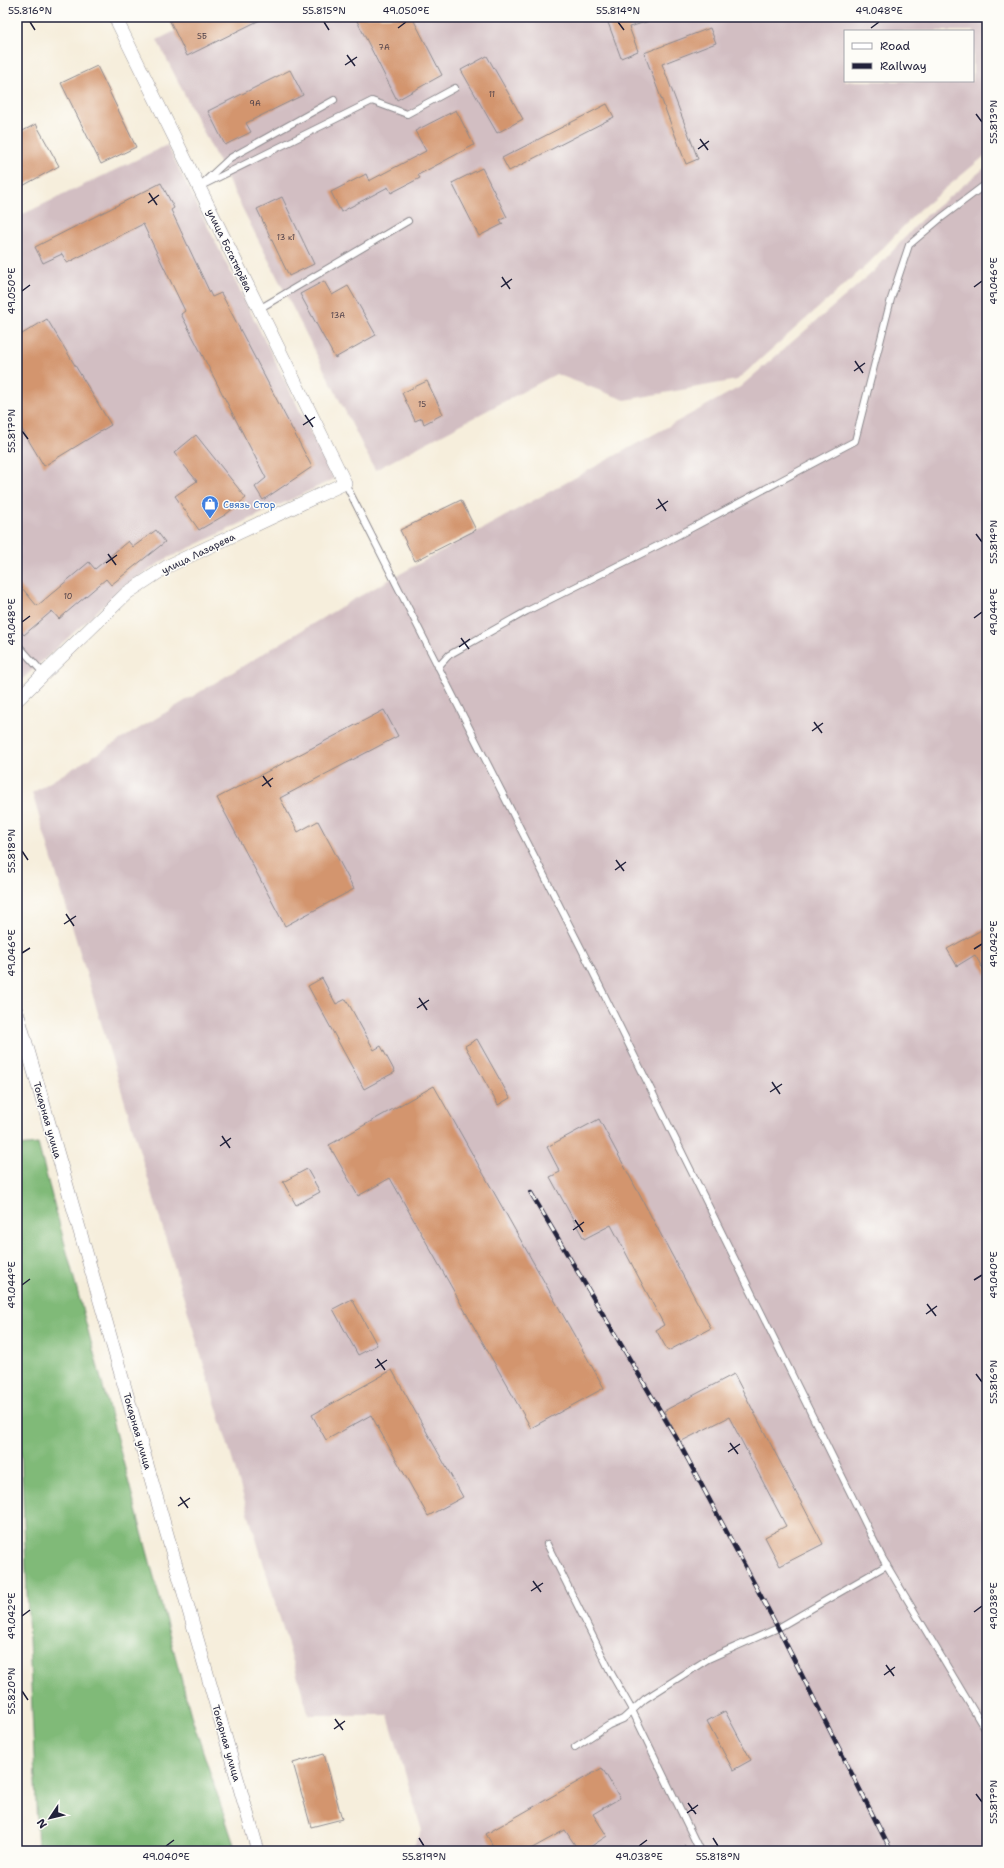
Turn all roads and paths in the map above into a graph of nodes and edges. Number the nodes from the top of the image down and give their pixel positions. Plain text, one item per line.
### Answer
1 (115, 17) edge
2 (455, 88) dead end
3 (334, 100) dead end
4 (199, 187) junction
5 (982, 187) dead end
6 (408, 221) dead end
7 (259, 309) junction
8 (344, 483) junction
9 (18, 649) edge
10 (438, 667) junction
11 (44, 674) junction
12 (17, 700) edge
13 (17, 1012) edge
14 (547, 1544) dead end
15 (887, 1565) junction
16 (632, 1710) junction
17 (987, 1733) edge
18 (575, 1747) dead end
19 (258, 1851) edge
20 (700, 1851) edge

1 - 4 street, улица Богатырёва
2 - 4 lane
3 - 4 lane
4 - 7 street, улица Богатырёва
5 - 10 lane
6 - 7 lane
7 - 8 street, улица Богатырёва
8 - 10 lane
8 - 11 street, улица Лазарева
9 - 11 lane
10 - 15 lane
11 - 12 street, улица Лазарева
13 - 19 street, Токарная улица
14 - 16 lane
15 - 16 lane
15 - 17 lane
16 - 18 lane
16 - 20 lane

